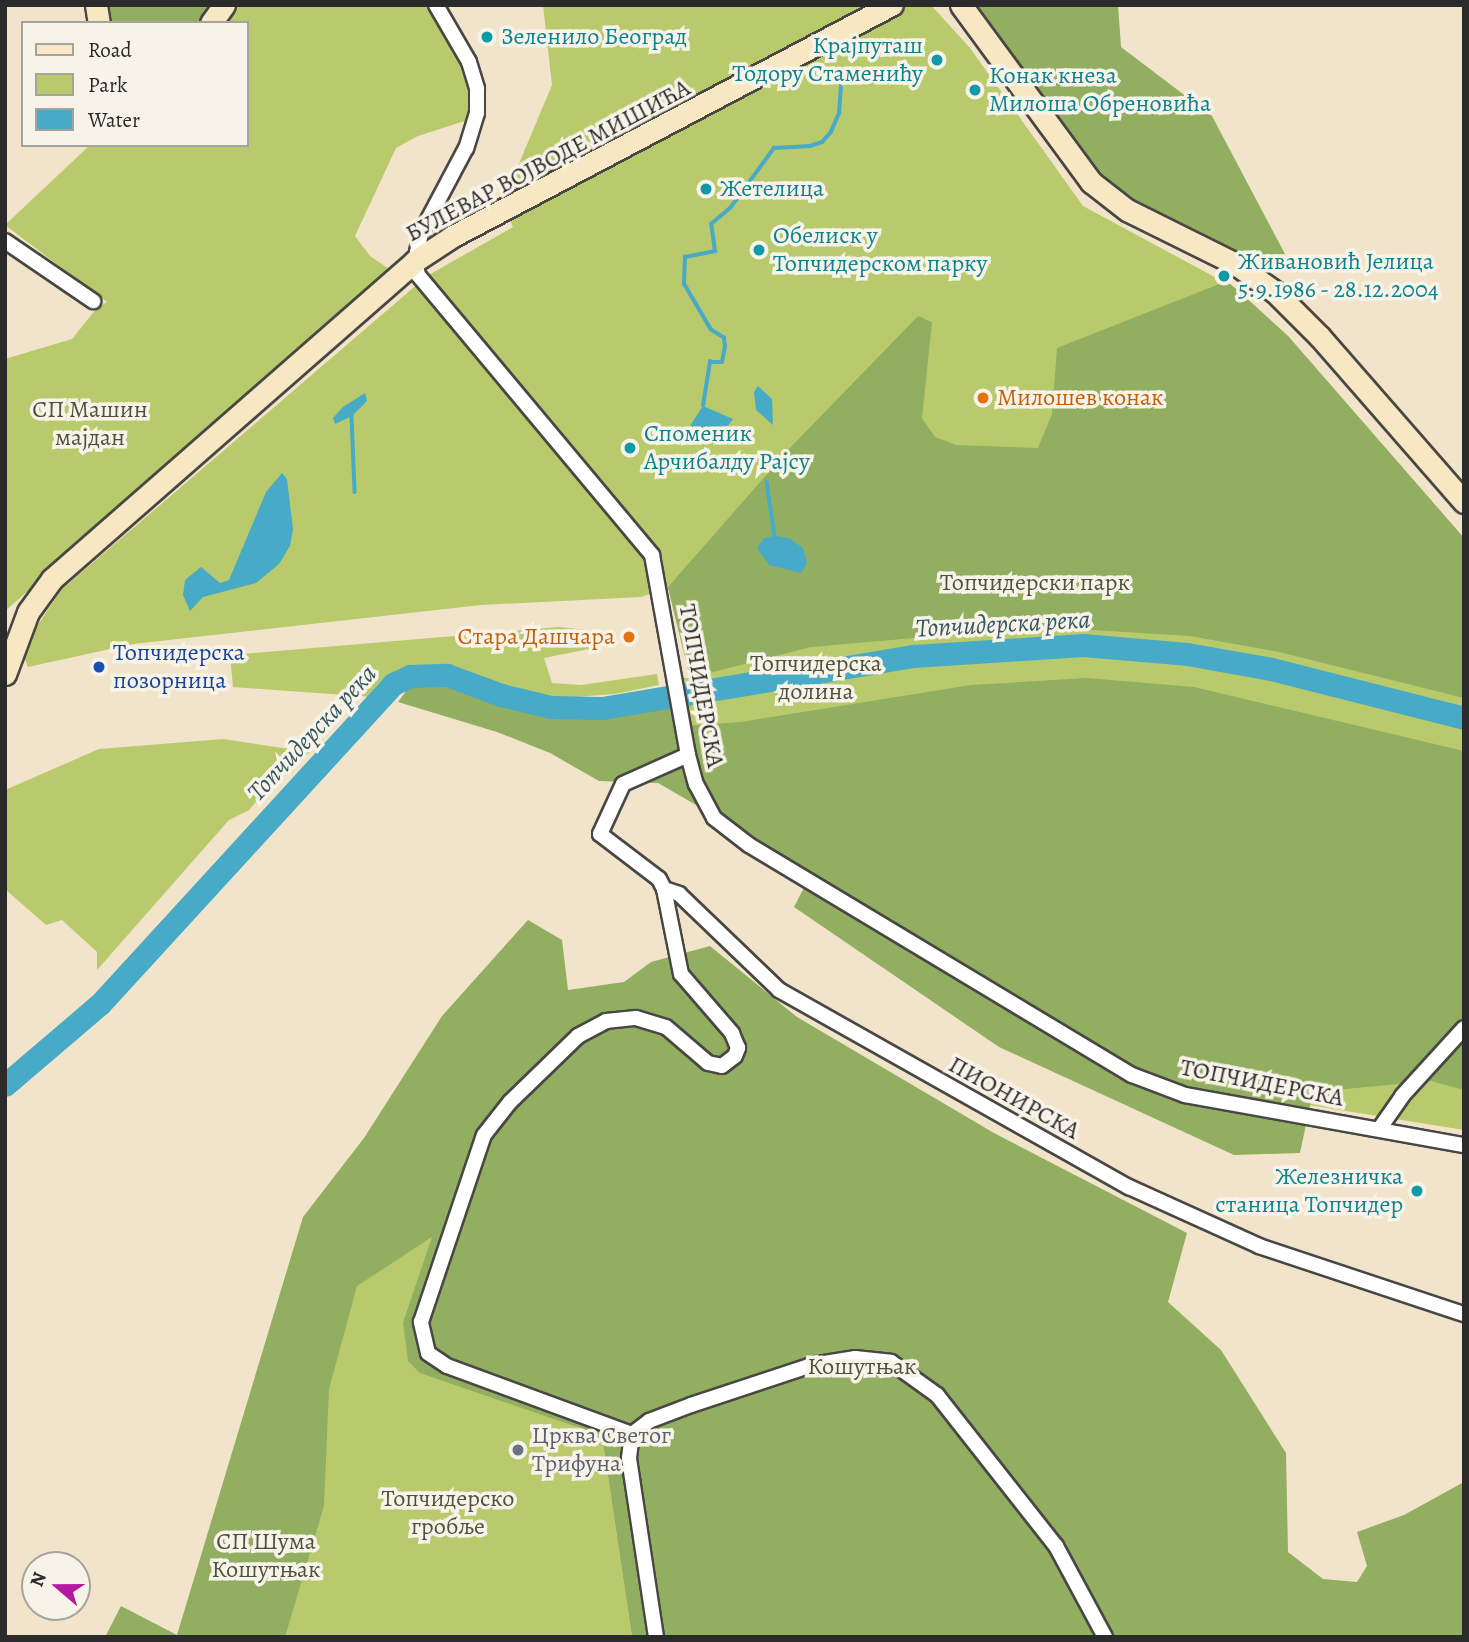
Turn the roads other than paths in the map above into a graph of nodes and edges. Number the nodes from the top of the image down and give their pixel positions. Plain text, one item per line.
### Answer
1 (224, 5) edge
2 (436, 5) edge
3 (892, 5) edge
4 (961, 5) edge
5 (212, 21) edge
6 (5, 241) edge
7 (415, 261) junction
8 (93, 301) dead end
9 (1464, 502) edge
10 (5, 674) edge
11 (688, 755) junction
12 (664, 889) junction
13 (1464, 1028) edge
14 (1380, 1128) junction
15 (1464, 1144) edge
16 (1464, 1314) edge
17 (632, 1434) junction
18 (656, 1637) edge
19 (1105, 1637) edge

1 - 5 main road
2 - 7 street
3 - 7 main road, БУЛЕВАР ВОЈВОДЕ МИШИЋА
4 - 9 main road
6 - 8 street
7 - 10 main road, БУЛЕВАР ВОЈВОДЕ МИШИЋА
7 - 11 street, ТОПЧИДЕРСКА
11 - 12 street, ПИОНИРСКА
11 - 14 street, ТОПЧИДЕРСКА
12 - 16 street, ПИОНИРСКА
12 - 17 street
13 - 14 street
14 - 15 street, ТОПЧИДЕРСКА
17 - 18 street
17 - 19 street

